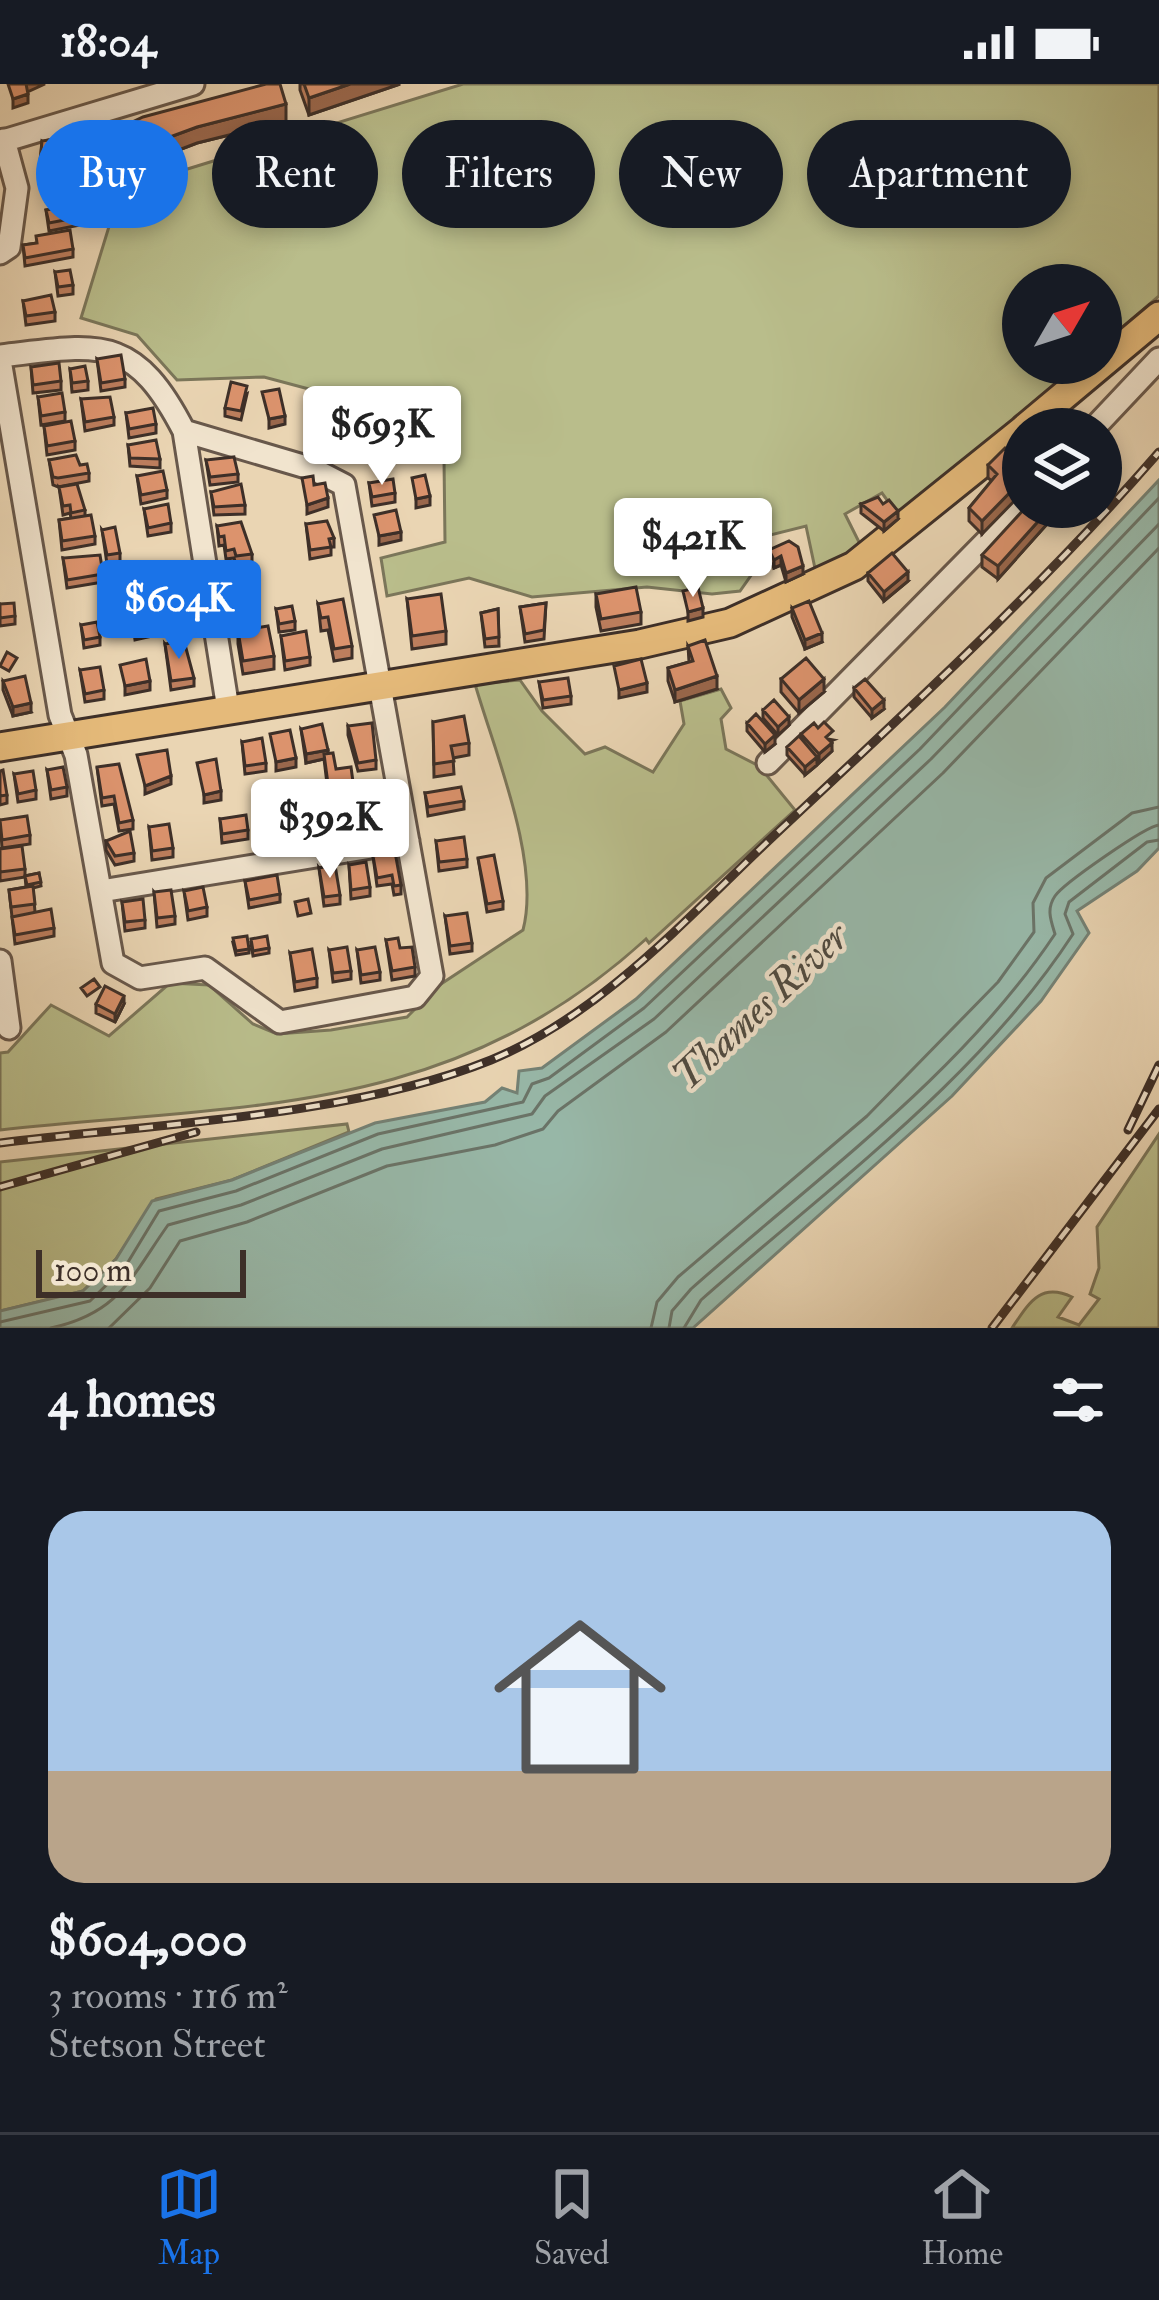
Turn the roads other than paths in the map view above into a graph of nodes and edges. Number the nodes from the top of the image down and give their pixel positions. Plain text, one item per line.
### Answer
1 (193, 84) edge
2 (118, 95) edge
3 (2, 141) edge
4 (0, 253) edge
5 (1159, 316) edge
6 (0, 358) edge
7 (1159, 359) edge
8 (1049, 408) edge
9 (1113, 408) edge
10 (184, 431) junction
11 (1002, 447) edge
12 (1002, 525) edge
13 (381, 684) junction
14 (228, 709) junction
15 (68, 736) junction
16 (0, 747) edge
17 (768, 763) dead end
18 (408, 842) junction
19 (101, 891) junction
20 (0, 961) edge
21 (9, 1028) dead end

1 - 2 street
2 - 3 street
3 - 4 street
5 - 8 main road
6 - 10 street
6 - 15 street
7 - 9 street
10 - 13 street
10 - 14 street
11 - 13 main road
12 - 17 street
13 - 14 main road
13 - 18 street
14 - 15 main road
15 - 16 main road
15 - 19 street
18 - 19 street
18 - 19 street
20 - 21 street

